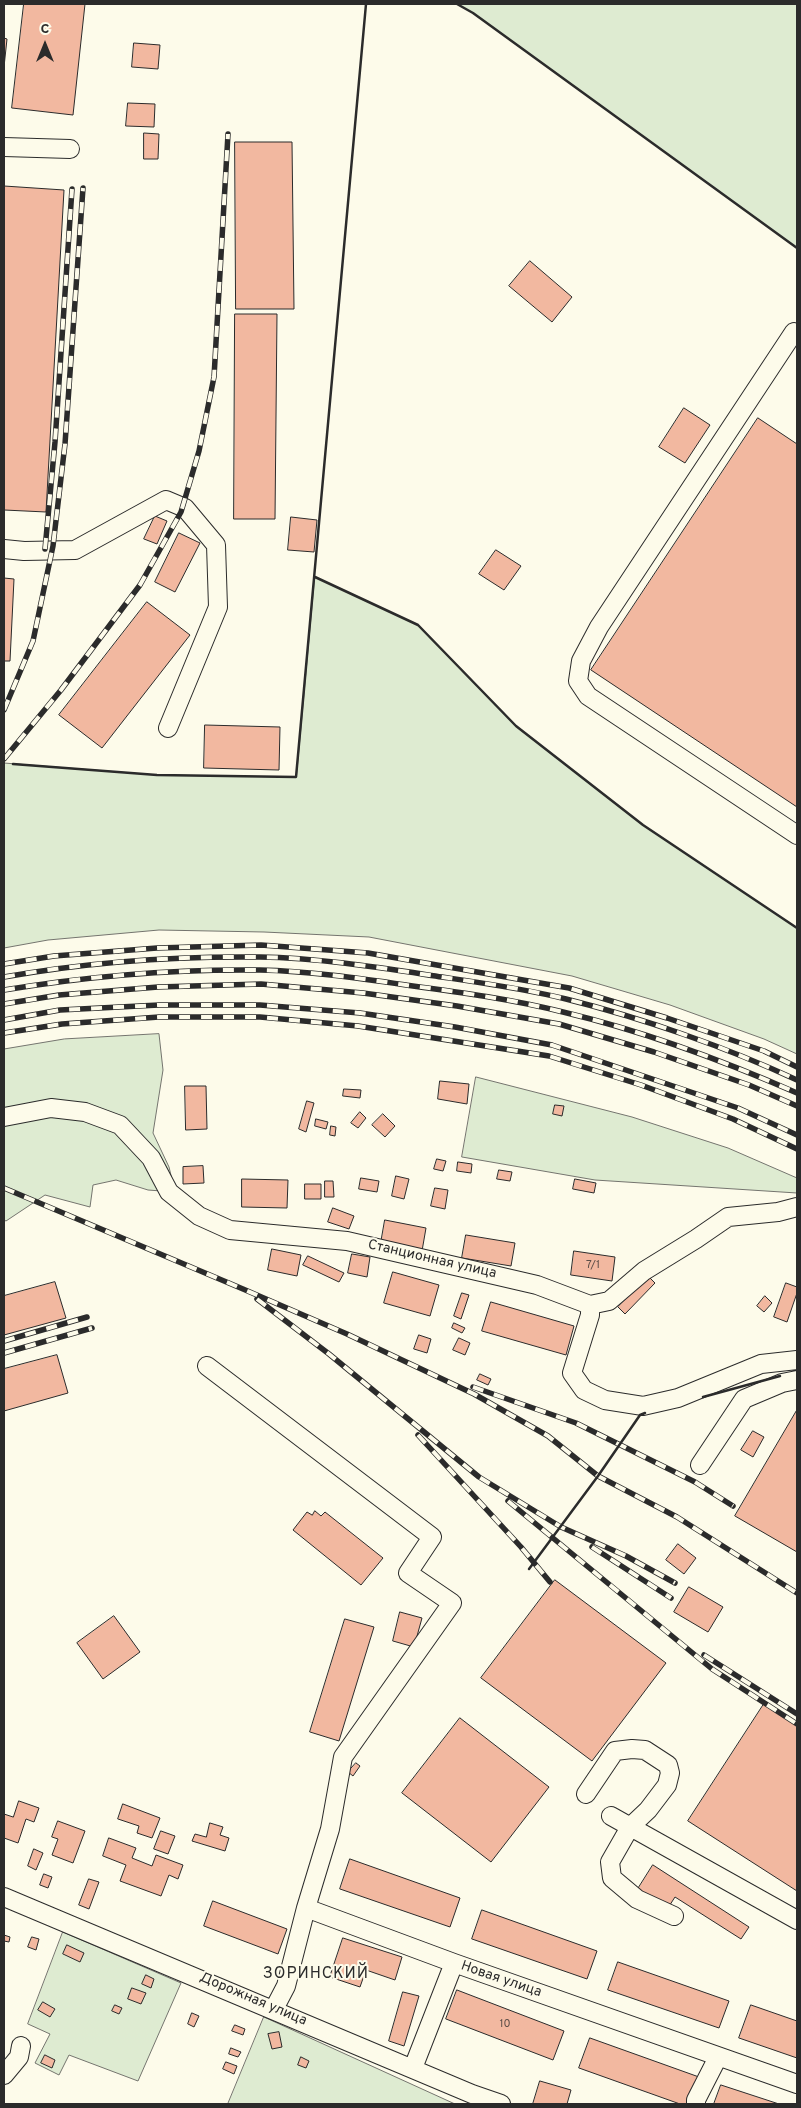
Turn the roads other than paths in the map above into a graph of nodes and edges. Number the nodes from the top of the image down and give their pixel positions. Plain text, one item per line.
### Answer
1 (4, 147) edge
2 (70, 149) dead end
3 (794, 332) dead end
4 (4, 549) edge
5 (168, 728) dead end
6 (797, 835) edge
7 (4, 1116) edge
8 (797, 1207) edge
9 (590, 1305) junction
10 (797, 1360) edge
11 (207, 1366) dead end
12 (797, 1380) edge
13 (700, 1465) dead end
14 (586, 1794) dead end
15 (612, 1816) dead end
16 (630, 1827) junction
17 (4, 1897) edge
18 (306, 1908) junction
19 (674, 1916) dead end
20 (797, 1920) edge
21 (454, 1963) junction
22 (274, 2009) junction
23 (21, 2046) dead end
24 (718, 2057) junction
25 (412, 2068) junction
26 (4, 2075) edge
27 (797, 2084) edge
28 (501, 2104) edge
29 (696, 2104) edge

1 - 2 street
3 - 6 street
4 - 5 street
7 - 9 street, Станционная улица
8 - 9 street
9 - 10 street
11 - 18 street
12 - 13 street
14 - 16 street
15 - 16 street
16 - 19 street
16 - 20 street
17 - 22 street, Дорожная улица
18 - 21 street, Новая улица
18 - 22 street
21 - 24 street, Новая улица
21 - 25 street
22 - 25 street, Дорожная улица
23 - 26 street
24 - 27 street, Новая улица
24 - 29 street
25 - 28 street, Дорожная улица

